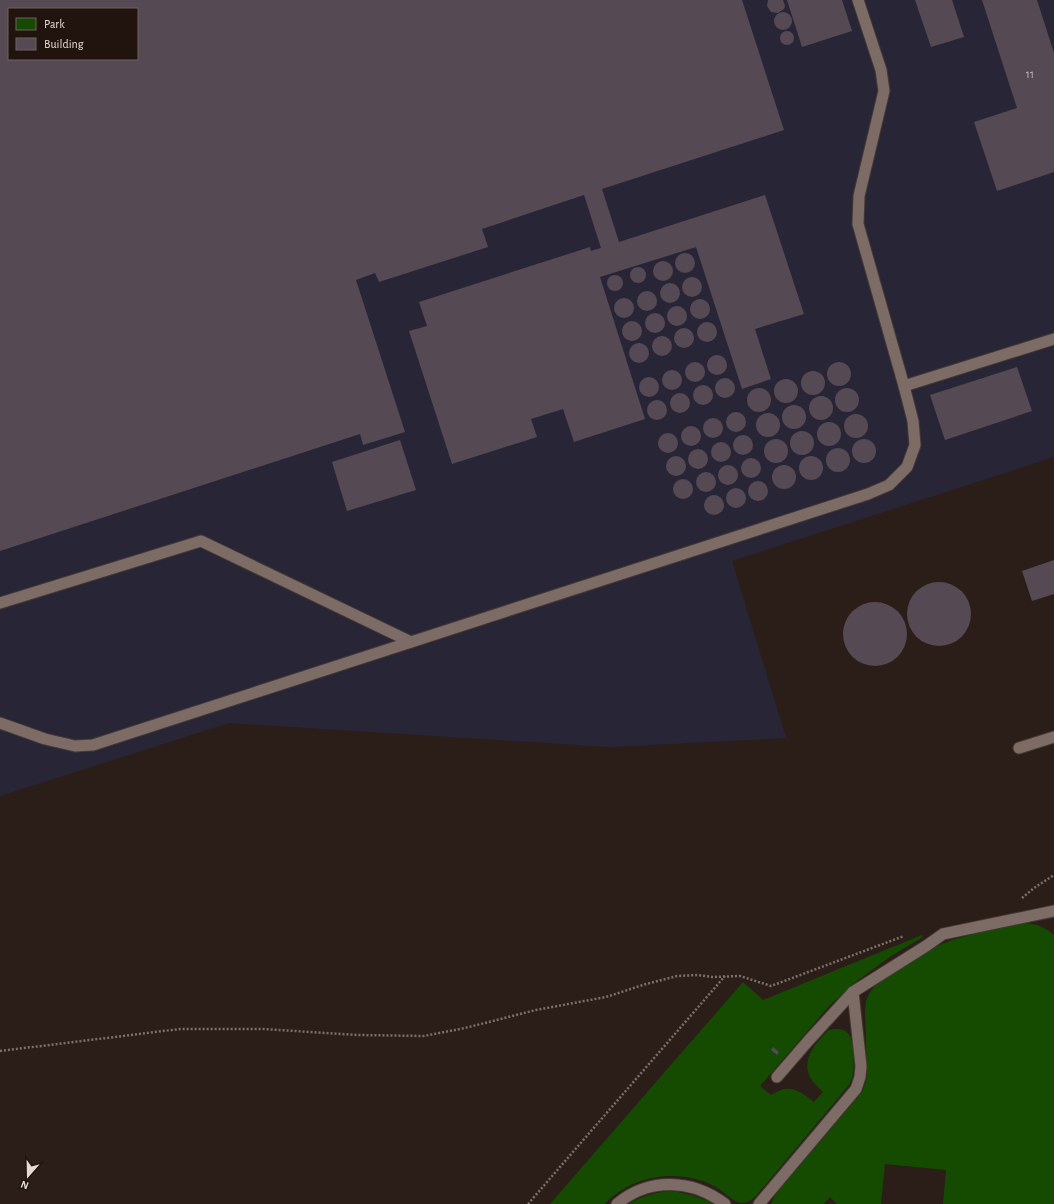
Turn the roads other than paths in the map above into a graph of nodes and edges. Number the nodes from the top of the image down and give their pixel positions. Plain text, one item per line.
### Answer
1 (858, 0) edge
2 (1054, 339) edge
3 (904, 386) junction
4 (0, 603) edge
5 (410, 642) junction
6 (0, 723) edge
7 (1054, 737) edge
8 (1019, 748) dead end
9 (1054, 911) edge
10 (853, 992) junction
11 (777, 1077) dead end
12 (617, 1204) edge
13 (725, 1204) edge
14 (759, 1204) edge

1 - 3 lane
2 - 3 lane
3 - 5 lane
4 - 5 lane
5 - 6 lane
7 - 8 lane
9 - 10 lane
10 - 11 lane
10 - 14 lane
12 - 13 lane

